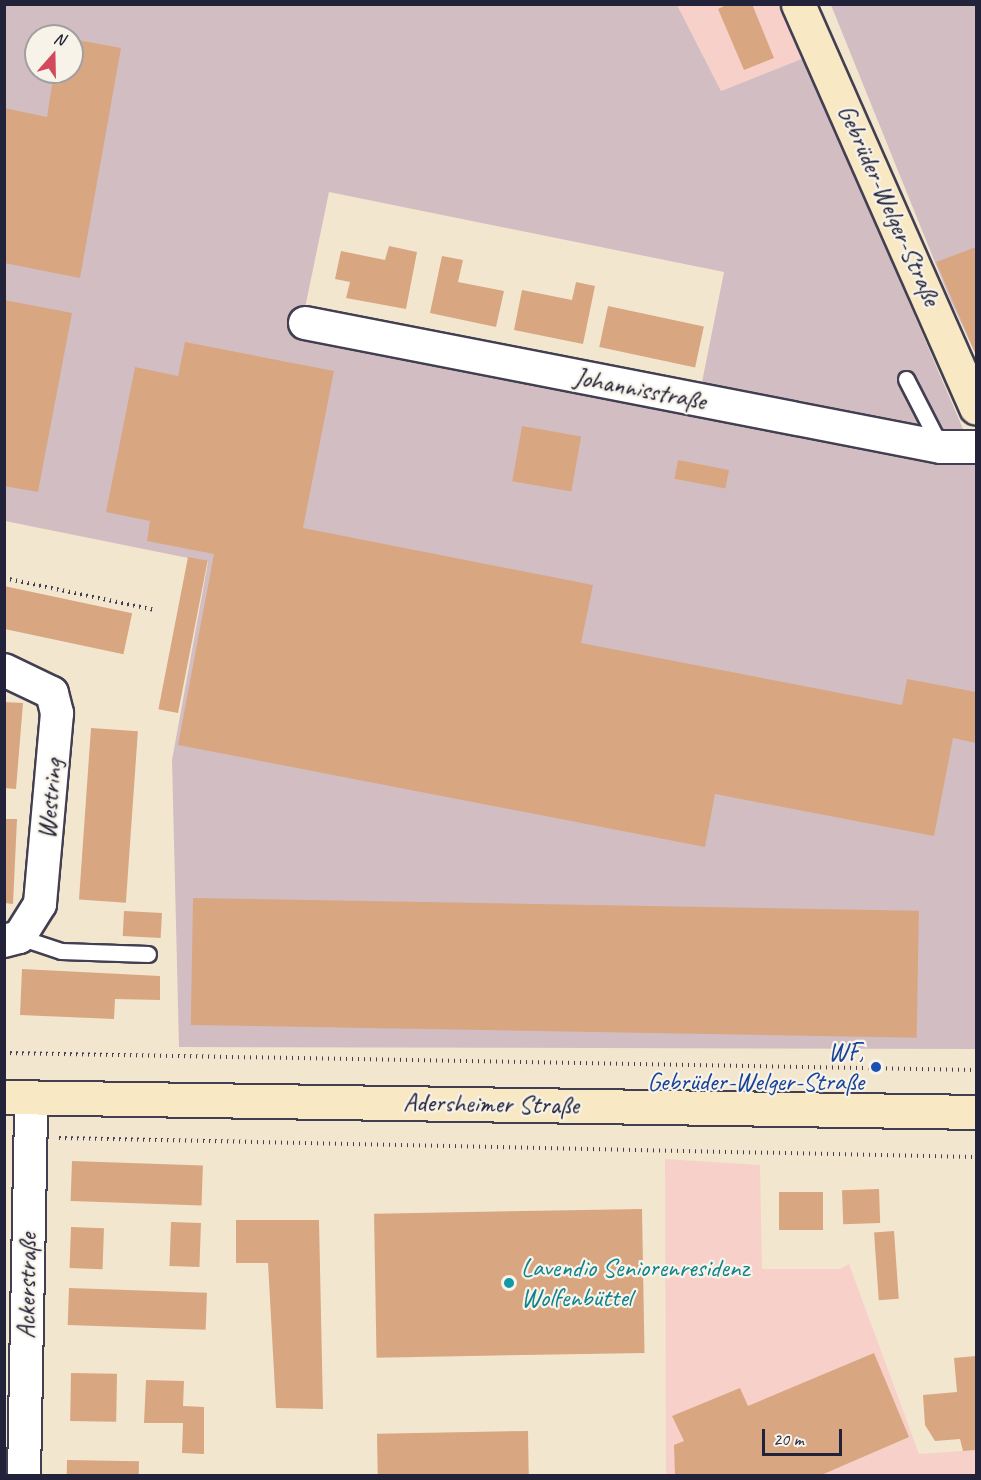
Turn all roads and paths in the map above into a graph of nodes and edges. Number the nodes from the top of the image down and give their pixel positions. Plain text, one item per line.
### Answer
1 (798, 4) edge
2 (305, 323) dead end
3 (906, 379) dead end
4 (976, 407) edge
5 (941, 447) junction
6 (976, 447) edge
7 (4, 579) edge
8 (154, 610) dead end
9 (4, 670) edge
10 (12, 939) edge
11 (148, 954) dead end
12 (4, 1053) edge
13 (976, 1071) edge
14 (18, 1097) edge
15 (976, 1112) edge
16 (30, 1137) junction
17 (976, 1157) edge
18 (24, 1476) edge

1 - 4 main road, Gebrüder-Welger-Straße
2 - 5 street, Johannisstraße
3 - 5 lane
5 - 6 street, Johannisstraße
7 - 8 path
9 - 10 street, Westring
10 - 11 lane
12 - 13 path
14 - 15 main road, Adersheimer Straße
14 - 16 street, Ackerstraße
16 - 17 path
16 - 18 street, Ackerstraße

